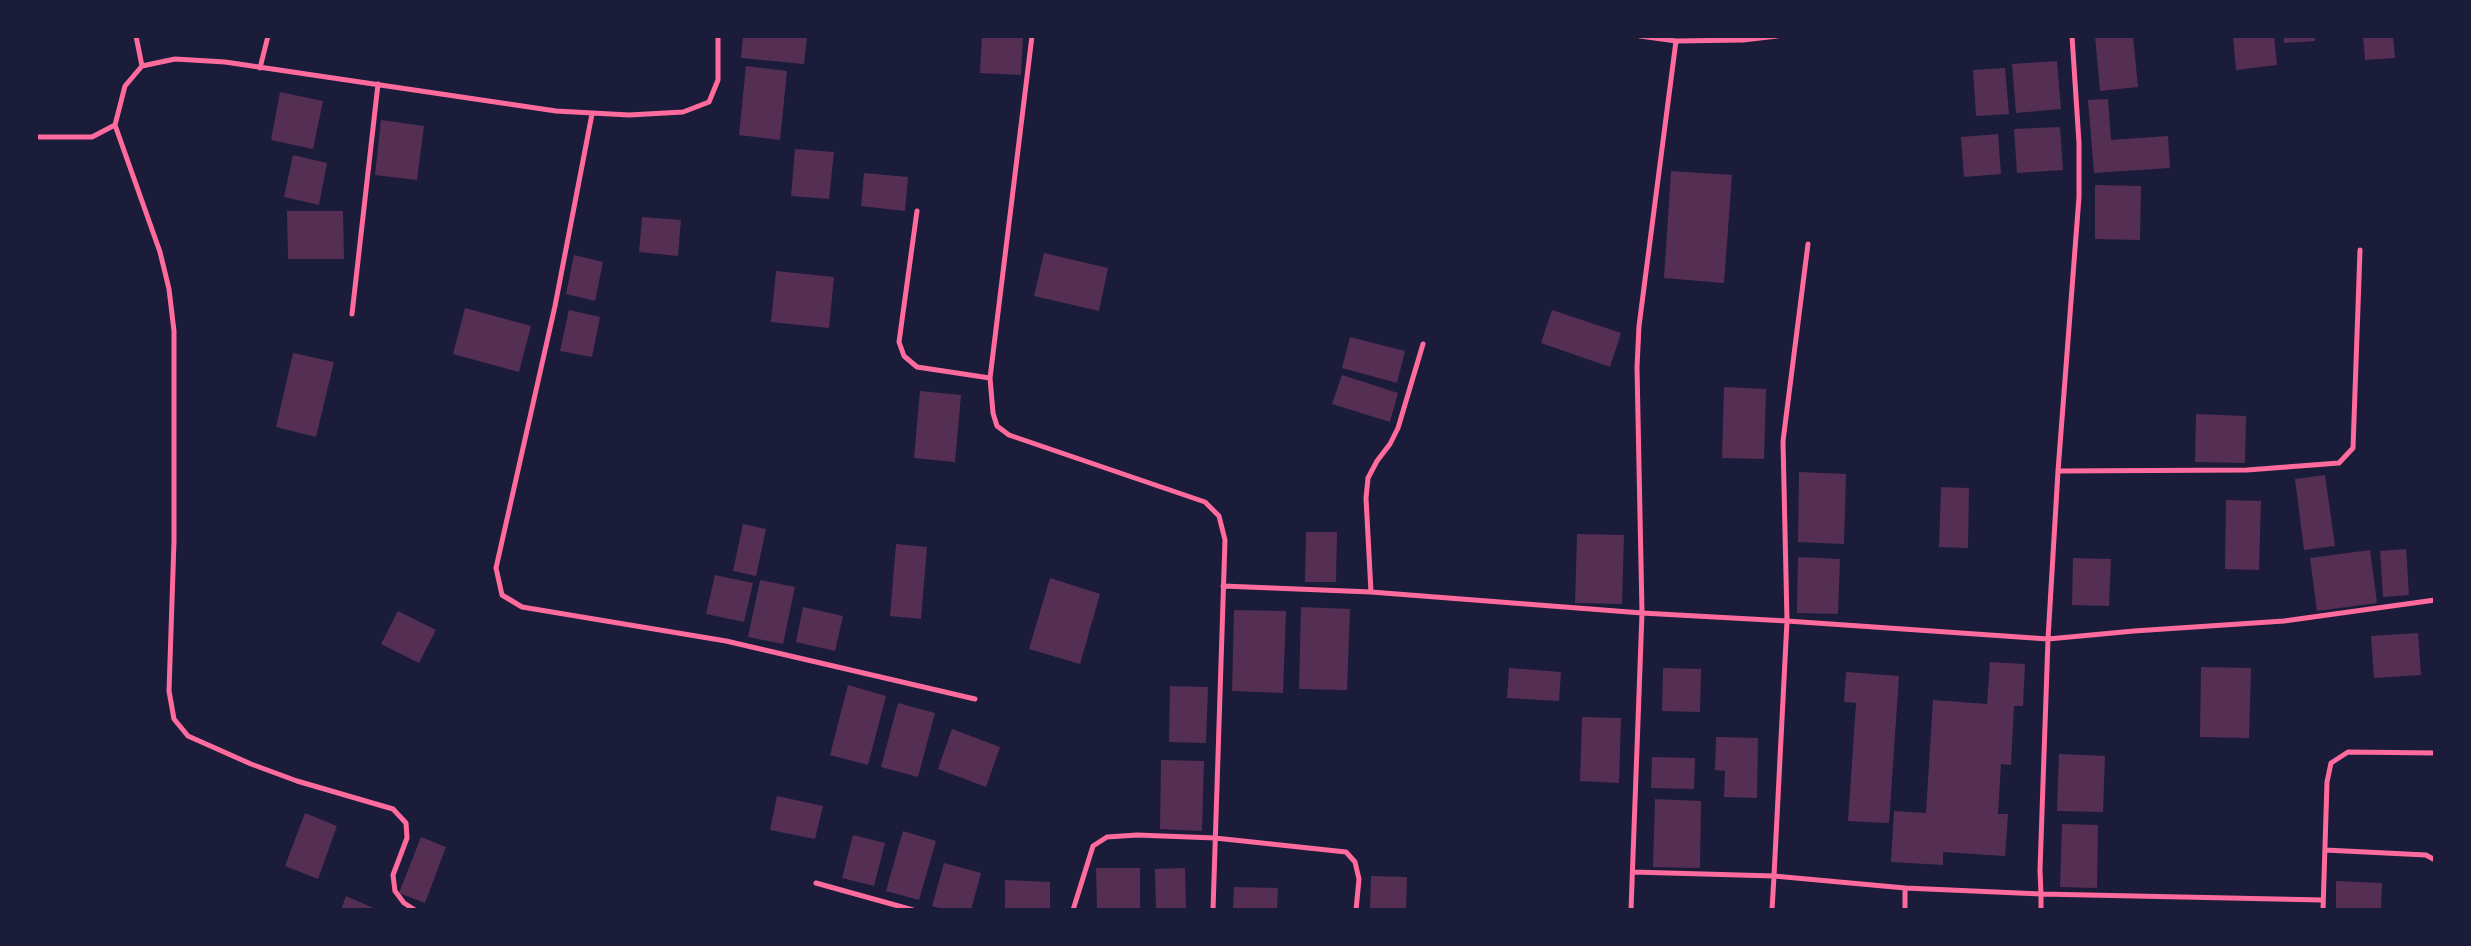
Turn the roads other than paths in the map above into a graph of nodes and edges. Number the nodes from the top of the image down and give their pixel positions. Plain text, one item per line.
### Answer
1 (136, 36) edge
2 (268, 36) edge
3 (718, 36) edge
4 (1032, 36) edge
5 (1640, 36) edge
6 (1777, 36) edge
7 (2072, 36) edge
8 (1676, 41) junction
9 (142, 66) junction
10 (260, 68) junction
11 (378, 84) junction
12 (592, 114) junction
13 (115, 125) junction
14 (36, 137) edge
15 (917, 211) dead end
16 (1808, 244) dead end
17 (2360, 250) dead end
18 (352, 314) dead end
19 (1423, 344) dead end
20 (990, 378) junction
21 (2058, 471) junction
22 (1223, 586) junction
23 (1371, 592) junction
24 (2435, 600) edge
25 (1642, 613) junction
26 (1787, 621) junction
27 (2048, 639) junction
28 (975, 699) dead end
29 (2435, 753) edge
30 (1216, 838) junction
31 (2325, 850) junction
32 (2435, 860) edge
33 (1633, 872) junction
34 (1774, 876) junction
35 (816, 883) dead end
36 (1905, 888) junction
37 (2041, 894) junction
38 (2323, 900) junction
39 (415, 910) edge
40 (913, 910) edge
41 (1073, 910) edge
42 (1213, 910) edge
43 (1356, 910) edge
44 (1631, 910) edge
45 (1772, 910) edge
46 (1904, 910) edge
47 (2041, 910) edge
48 (2323, 910) edge

1 - 9 street
2 - 10 street
3 - 12 street
4 - 20 street
5 - 8 street
6 - 8 street
7 - 21 street
8 - 25 street
9 - 10 street
9 - 13 street
10 - 11 street
11 - 12 street
11 - 18 street
12 - 28 street
13 - 14 street
13 - 39 street
15 - 20 street
16 - 26 street
17 - 21 street
19 - 23 street
20 - 22 street
21 - 27 street
22 - 23 street
22 - 30 street
23 - 25 street
24 - 27 street
25 - 26 street
25 - 33 street
26 - 27 street
26 - 34 street
27 - 37 street
29 - 31 street
30 - 41 street
30 - 42 street
30 - 43 street
31 - 32 street
31 - 38 street
33 - 34 street
33 - 44 street
34 - 36 street
34 - 45 street
35 - 40 street
36 - 37 street
36 - 46 street
37 - 38 street
37 - 47 street
38 - 48 street

